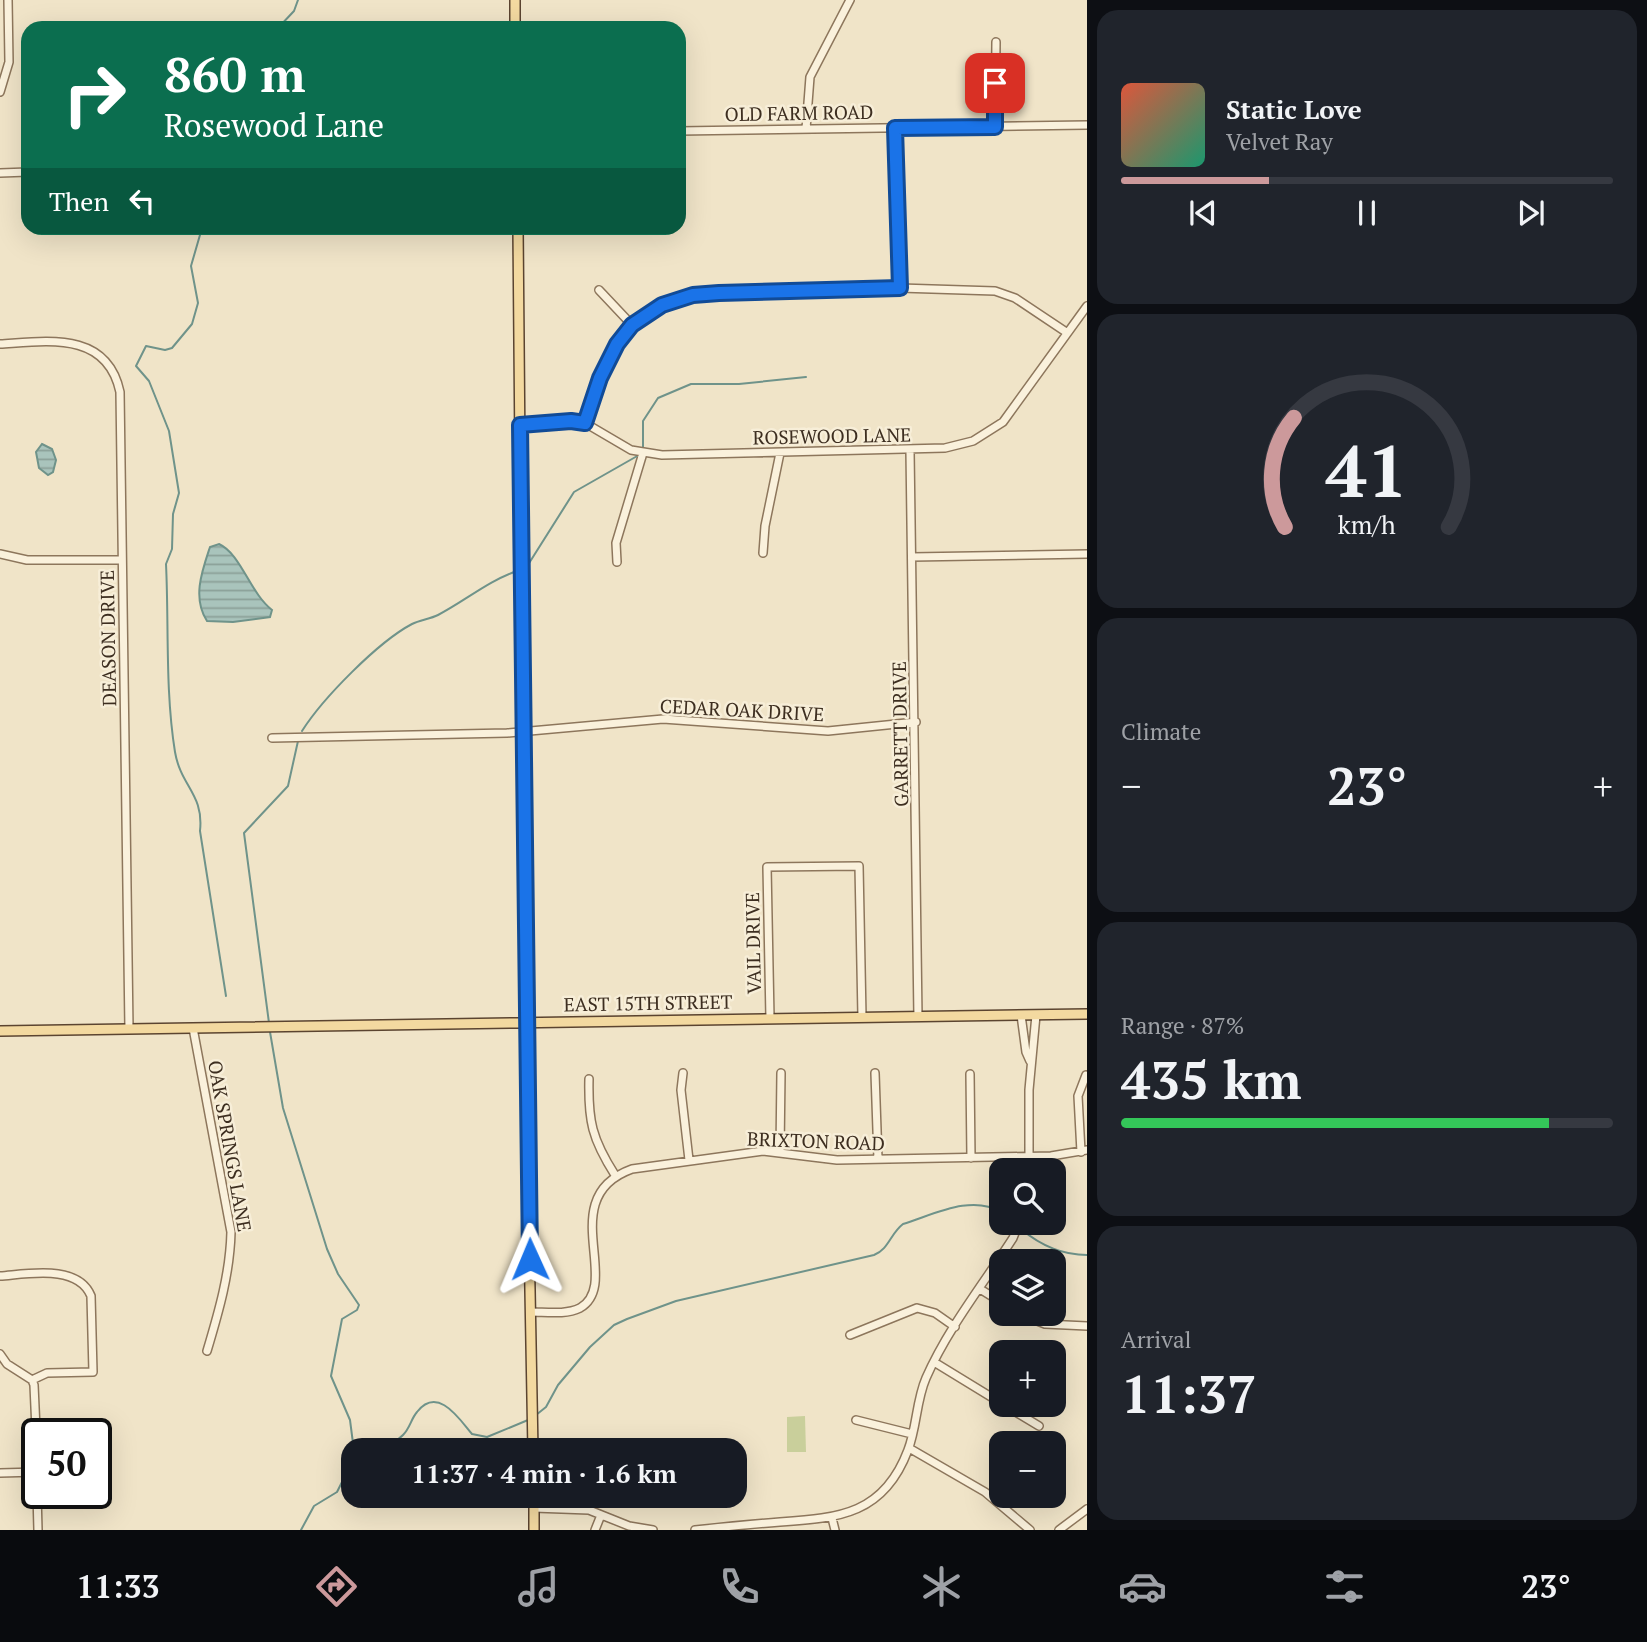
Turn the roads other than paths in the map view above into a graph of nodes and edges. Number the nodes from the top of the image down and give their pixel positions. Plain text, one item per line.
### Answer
1 (8, 0) edge
2 (515, 0) edge
3 (850, 0) edge
4 (515, 21) edge
5 (996, 42) dead end
6 (0, 92) edge
7 (1087, 125) edge
8 (995, 127) junction
9 (895, 128) junction
10 (806, 129) junction
11 (686, 131) edge
12 (21, 172) edge
13 (0, 173) edge
14 (518, 235) edge
15 (900, 288) junction
16 (598, 290) dead end
17 (1087, 306) edge
18 (632, 325) junction
19 (1066, 332) junction
20 (0, 344) edge
21 (585, 423) junction
22 (520, 425) junction
23 (910, 451) junction
24 (640, 453) junction
25 (780, 453) junction
26 (764, 553) dead end
27 (0, 554) edge
28 (1087, 554) edge
29 (912, 556) junction
30 (122, 560) junction
31 (617, 562) dead end
32 (916, 722) junction
33 (524, 732) junction
34 (272, 737) dead end
35 (1087, 1014) edge
36 (1021, 1015) junction
37 (1036, 1015) junction
38 (862, 1017) junction
39 (918, 1017) junction
40 (770, 1018) junction
41 (525, 1023) junction
42 (193, 1028) junction
43 (129, 1029) junction
44 (0, 1031) edge
45 (1030, 1060) junction
46 (684, 1073) dead end
47 (780, 1073) dead end
48 (875, 1073) dead end
49 (970, 1074) dead end
50 (1086, 1075) edge
51 (589, 1079) dead end
52 (780, 1151) junction
53 (1084, 1151) edge
54 (1030, 1157) junction
55 (971, 1158) junction
56 (878, 1159) junction
57 (690, 1160) junction
58 (615, 1175) junction
59 (1014, 1235) edge
60 (0, 1276) edge
61 (980, 1289) junction
62 (989, 1295) edge
63 (531, 1312) junction
64 (1066, 1325) edge
65 (1087, 1326) edge
66 (955, 1327) junction
67 (850, 1335) dead end
68 (207, 1351) dead end
69 (0, 1354) edge
70 (934, 1363) junction
71 (32, 1381) junction
72 (989, 1396) edge
73 (1024, 1417) edge
74 (36, 1418) edge
75 (856, 1420) dead end
76 (1039, 1426) dead end
77 (912, 1434) junction
78 (533, 1438) edge
79 (909, 1448) junction
80 (21, 1472) edge
81 (0, 1473) edge
82 (534, 1508) edge
83 (577, 1508) edge
84 (37, 1509) edge
85 (1087, 1509) edge
86 (601, 1515) junction
87 (832, 1518) junction
88 (756, 1527) edge
89 (38, 1530) edge
90 (534, 1530) edge
91 (595, 1530) edge
92 (653, 1530) edge
93 (695, 1530) edge
94 (835, 1530) edge
95 (1030, 1530) edge
96 (1059, 1530) edge

1 - 6 street
2 - 4 main road
3 - 10 street
5 - 8 street
7 - 8 street, OLD FARM ROAD
8 - 9 street, OLD FARM ROAD
9 - 10 street, OLD FARM ROAD
9 - 15 street
10 - 11 street, OLD FARM ROAD
12 - 13 street
14 - 22 main road
15 - 18 street
15 - 19 street
16 - 18 street
17 - 19 street, ROSEWOOD LANE
18 - 21 street
19 - 23 street, ROSEWOOD LANE
20 - 30 street, DEASON DRIVE
21 - 22 street
21 - 24 street, ROSEWOOD LANE
22 - 33 main road
23 - 25 street, ROSEWOOD LANE
23 - 29 street, GARRETT DRIVE
24 - 25 street, ROSEWOOD LANE
24 - 31 street
25 - 26 street
27 - 30 street
28 - 29 street
29 - 32 street, GARRETT DRIVE
30 - 43 street, DEASON DRIVE
32 - 33 street, CEDAR OAK DRIVE
32 - 39 street, GARRETT DRIVE
33 - 34 street, CEDAR OAK DRIVE
33 - 41 main road
35 - 37 main road, EAST 15TH STREET
36 - 37 main road, EAST 15TH STREET
36 - 39 main road, EAST 15TH STREET
36 - 45 street
37 - 45 street
38 - 39 main road, EAST 15TH STREET
38 - 40 main road, EAST 15TH STREET
38 - 40 street, VAIL DRIVE
40 - 41 main road, EAST 15TH STREET
41 - 42 main road, EAST 15TH STREET
41 - 63 main road
42 - 43 main road, EAST 15TH STREET
42 - 68 street, OAK SPRINGS LANE
43 - 44 main road, EAST 15TH STREET
45 - 54 street
46 - 57 street
47 - 52 street
48 - 56 street
49 - 55 street
50 - 53 street
51 - 58 street
52 - 56 street, BRIXTON ROAD
52 - 57 street, BRIXTON ROAD
53 - 54 street, BRIXTON ROAD
54 - 55 street, BRIXTON ROAD
55 - 56 street, BRIXTON ROAD
57 - 58 street, BRIXTON ROAD
58 - 63 street
59 - 61 street
60 - 71 street
61 - 62 street
61 - 66 street
63 - 78 main road
64 - 65 street
66 - 67 street
66 - 70 street
69 - 71 street
70 - 72 street
70 - 77 street
71 - 74 street
73 - 76 street
75 - 77 street
77 - 79 street
79 - 87 street
79 - 95 street
80 - 81 street
82 - 90 main road
83 - 86 street
84 - 89 street
85 - 96 street
86 - 91 street
86 - 92 street
87 - 88 street
87 - 94 street
88 - 93 street

